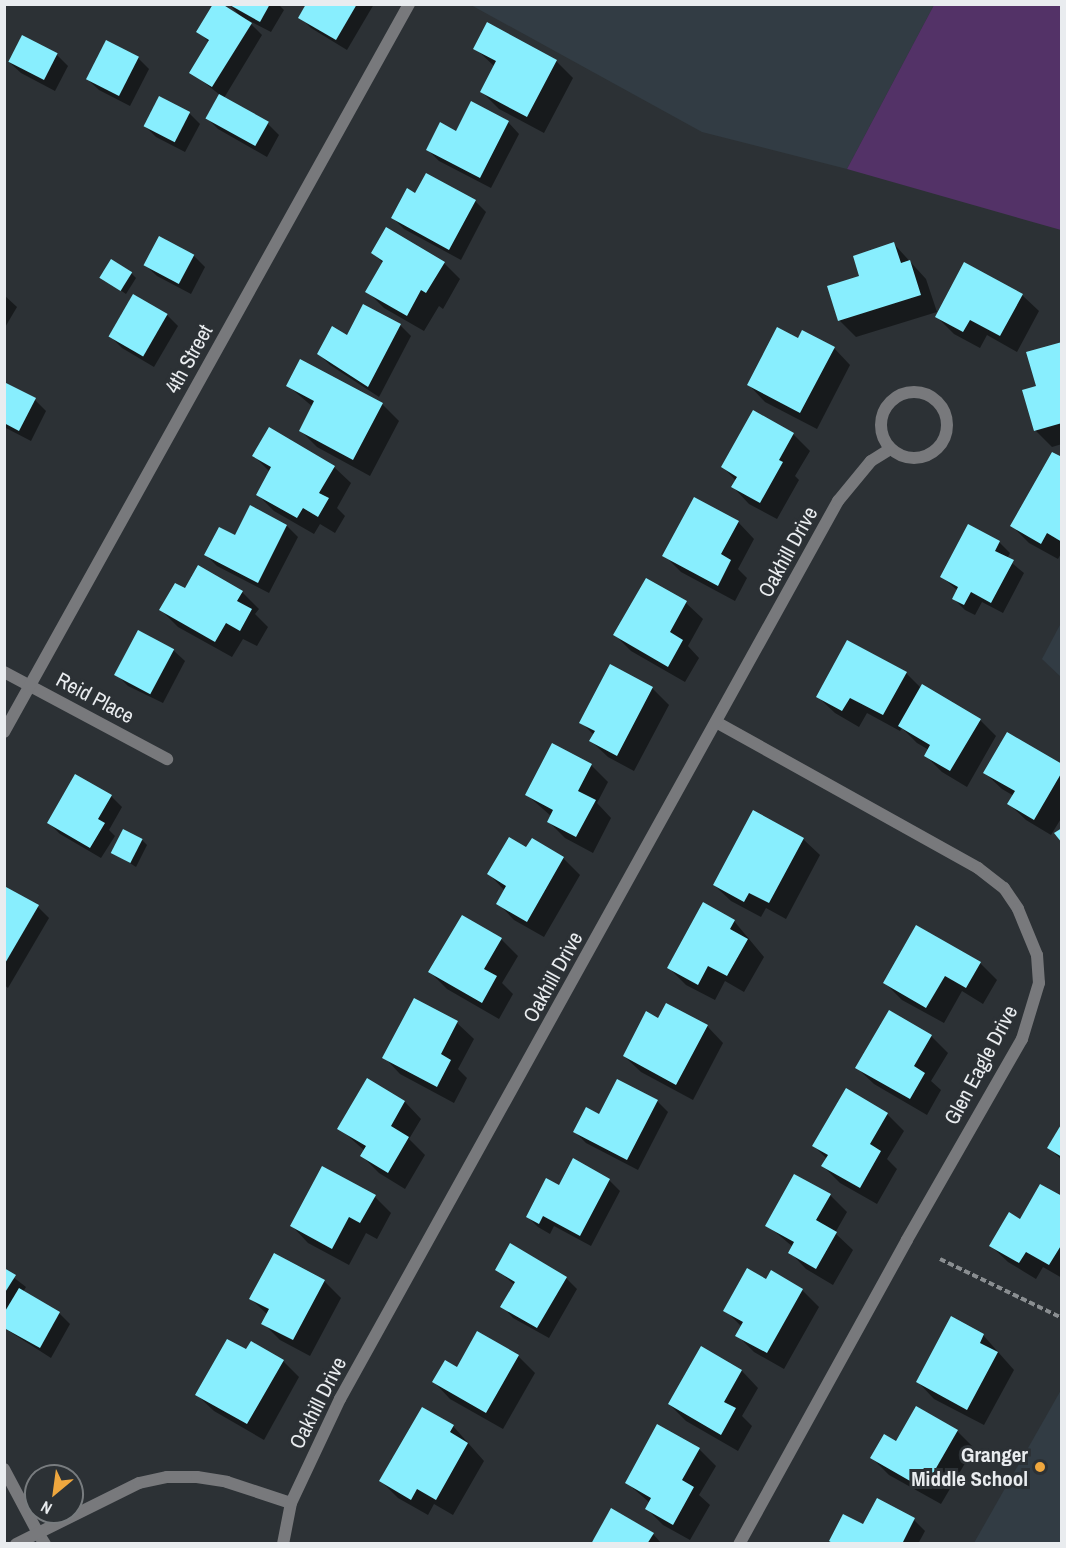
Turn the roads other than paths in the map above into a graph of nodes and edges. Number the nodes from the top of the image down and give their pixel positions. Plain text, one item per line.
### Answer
1 (409, 4) edge
2 (890, 448) junction
3 (4, 672) edge
4 (30, 685) junction
5 (716, 723) junction
6 (4, 732) edge
7 (167, 759) dead end
8 (4, 1469) edge
9 (291, 1503) junction
10 (41, 1538) edge
11 (16, 1544) edge
12 (283, 1544) edge
13 (739, 1544) edge

1 - 4 street, 4th Street
2 - 2 street
2 - 5 street, Oakhill Drive
3 - 4 street, Reid Place
4 - 6 street, 4th Street
4 - 7 street, Reid Place
5 - 9 street, Oakhill Drive
5 - 13 street, Glen Eagle Drive
8 - 10 street
9 - 10 street
9 - 12 street, Oakhill Drive
10 - 11 street

